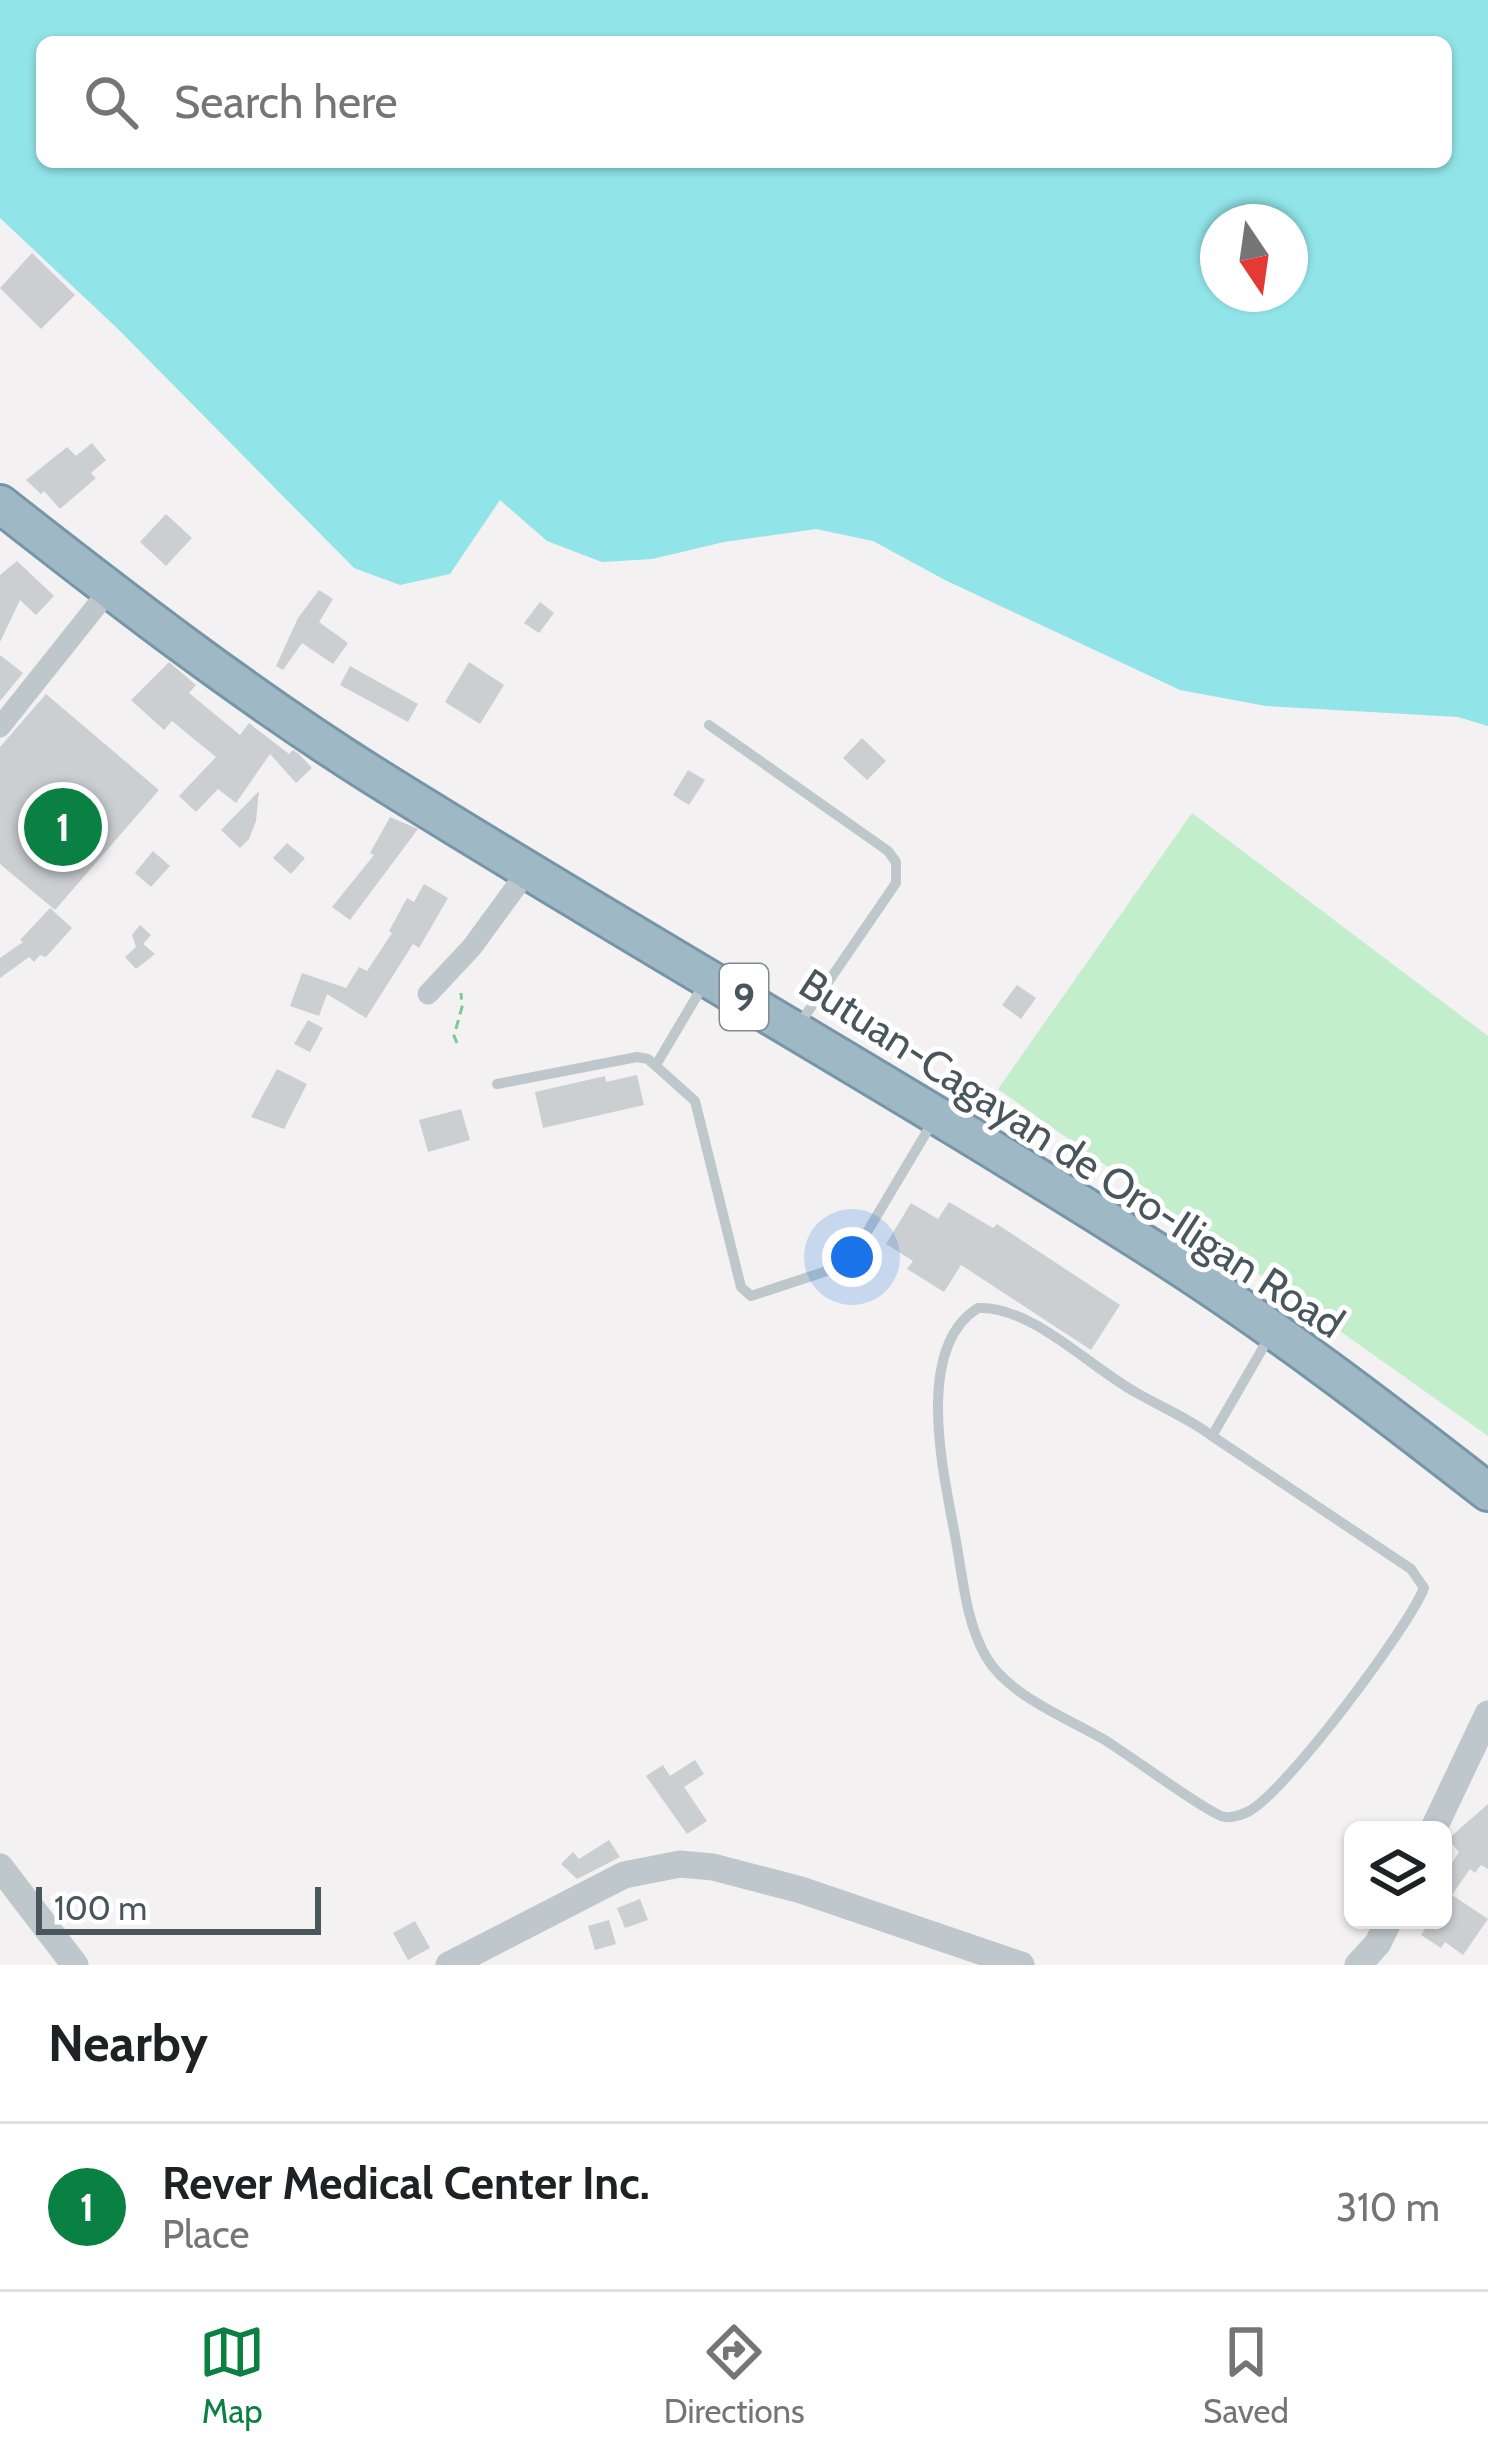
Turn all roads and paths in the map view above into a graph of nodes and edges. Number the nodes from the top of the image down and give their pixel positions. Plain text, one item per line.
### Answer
1 (0, 504) edge
2 (110, 590) junction
3 (709, 725) dead end
4 (0, 728) edge
5 (529, 868) junction
6 (458, 964) junction
7 (708, 976) junction
8 (428, 994) dead end
9 (796, 1028) junction
10 (457, 1043) dead end
11 (656, 1065) junction
12 (497, 1084) dead end
13 (936, 1115) junction
14 (1272, 1331) junction
15 (1212, 1436) junction
16 (1488, 1492) edge
17 (1488, 1714) edge
18 (1437, 1821) edge
19 (0, 1867) edge
20 (1385, 1929) edge
21 (76, 1965) edge
22 (449, 1965) edge
23 (1021, 1965) edge
24 (1358, 1965) edge

1 - 2 highway, Butuan-Cagayan de Oro-Iligan Road / 9
2 - 4 street
2 - 5 highway, Butuan-Cagayan de Oro-Iligan Road / 9
3 - 9 lane
5 - 6 street
5 - 7 highway, Butuan-Cagayan de Oro-Iligan Road / 9
6 - 8 street
6 - 10 path
7 - 9 highway, Butuan-Cagayan de Oro-Iligan Road / 9
7 - 11 lane
9 - 13 highway, Butuan-Cagayan de Oro-Iligan Road / 9
11 - 12 lane
11 - 13 lane
13 - 14 highway, Butuan-Cagayan de Oro-Iligan Road / 9
14 - 15 lane
14 - 16 highway, Butuan-Cagayan de Oro-Iligan Road / 9
15 - 15 lane
17 - 18 street
19 - 21 street
20 - 24 street
22 - 23 street

